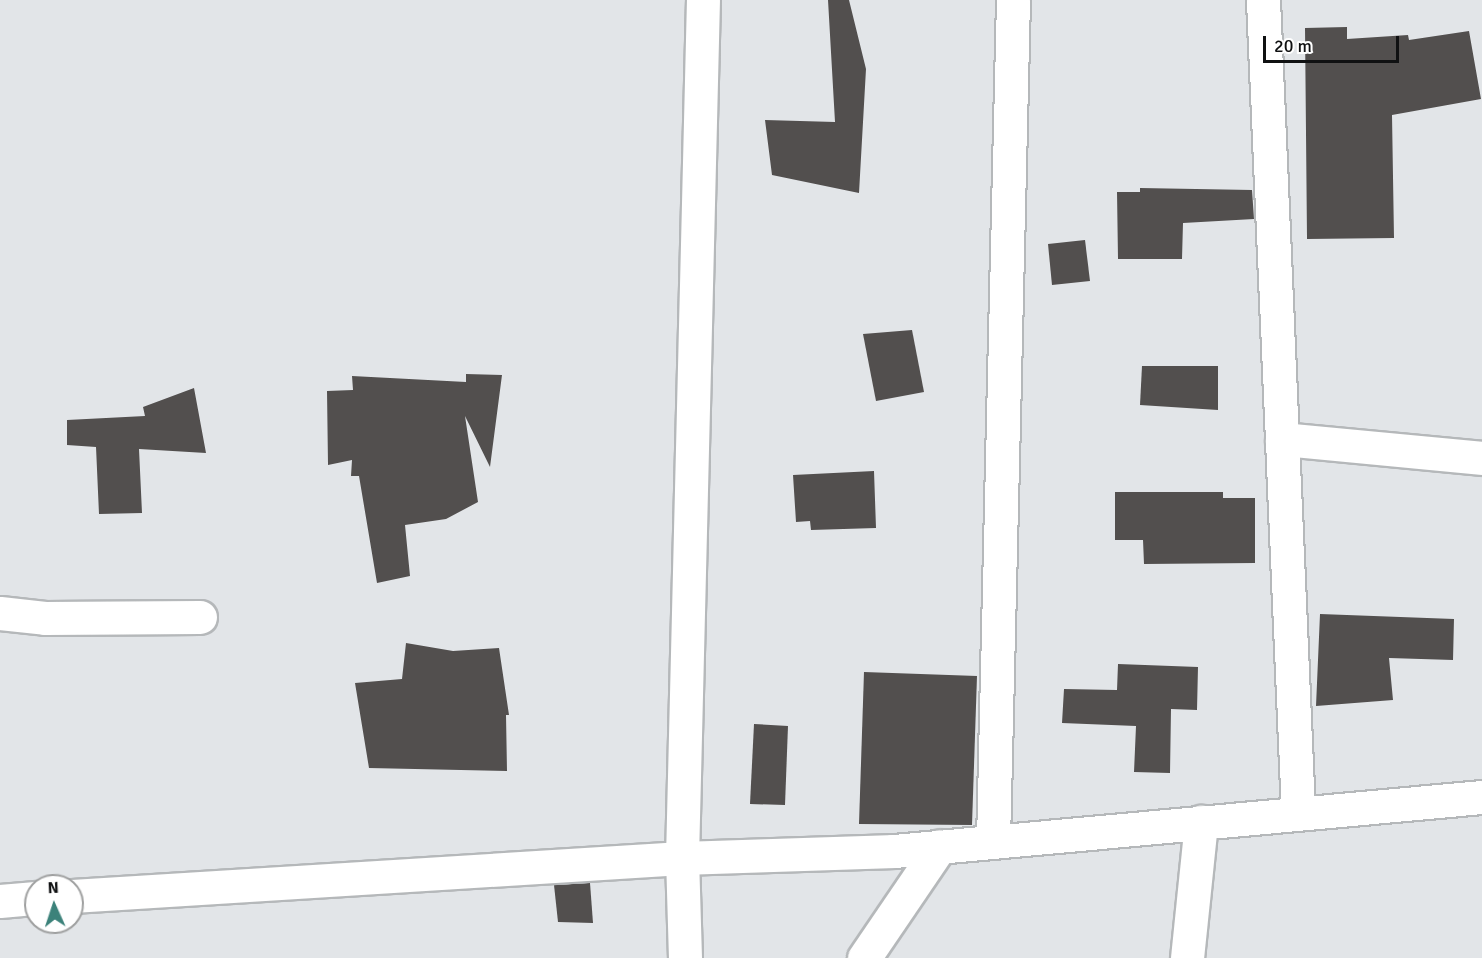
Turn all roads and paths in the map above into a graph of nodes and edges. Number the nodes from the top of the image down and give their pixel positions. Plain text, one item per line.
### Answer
1 (704, 0) edge
2 (1013, 0) edge
3 (1263, 0) edge
4 (1282, 439) junction
5 (1482, 458) edge
6 (0, 613) edge
7 (200, 617) dead end
8 (1482, 797) edge
9 (1298, 813) junction
10 (1201, 822) junction
11 (993, 841) junction
12 (940, 846) junction
13 (682, 858) junction
14 (84, 895) edge
15 (24, 899) edge
16 (0, 901) edge
17 (685, 958) edge
18 (864, 958) edge
19 (1187, 958) edge

1 - 13 street
2 - 11 street
3 - 4 street
4 - 5 street
4 - 9 street
6 - 7 street
8 - 9 street
9 - 10 street
10 - 11 street
10 - 19 street
11 - 12 street
12 - 13 street
12 - 18 street
13 - 14 street
13 - 17 street
15 - 16 street

